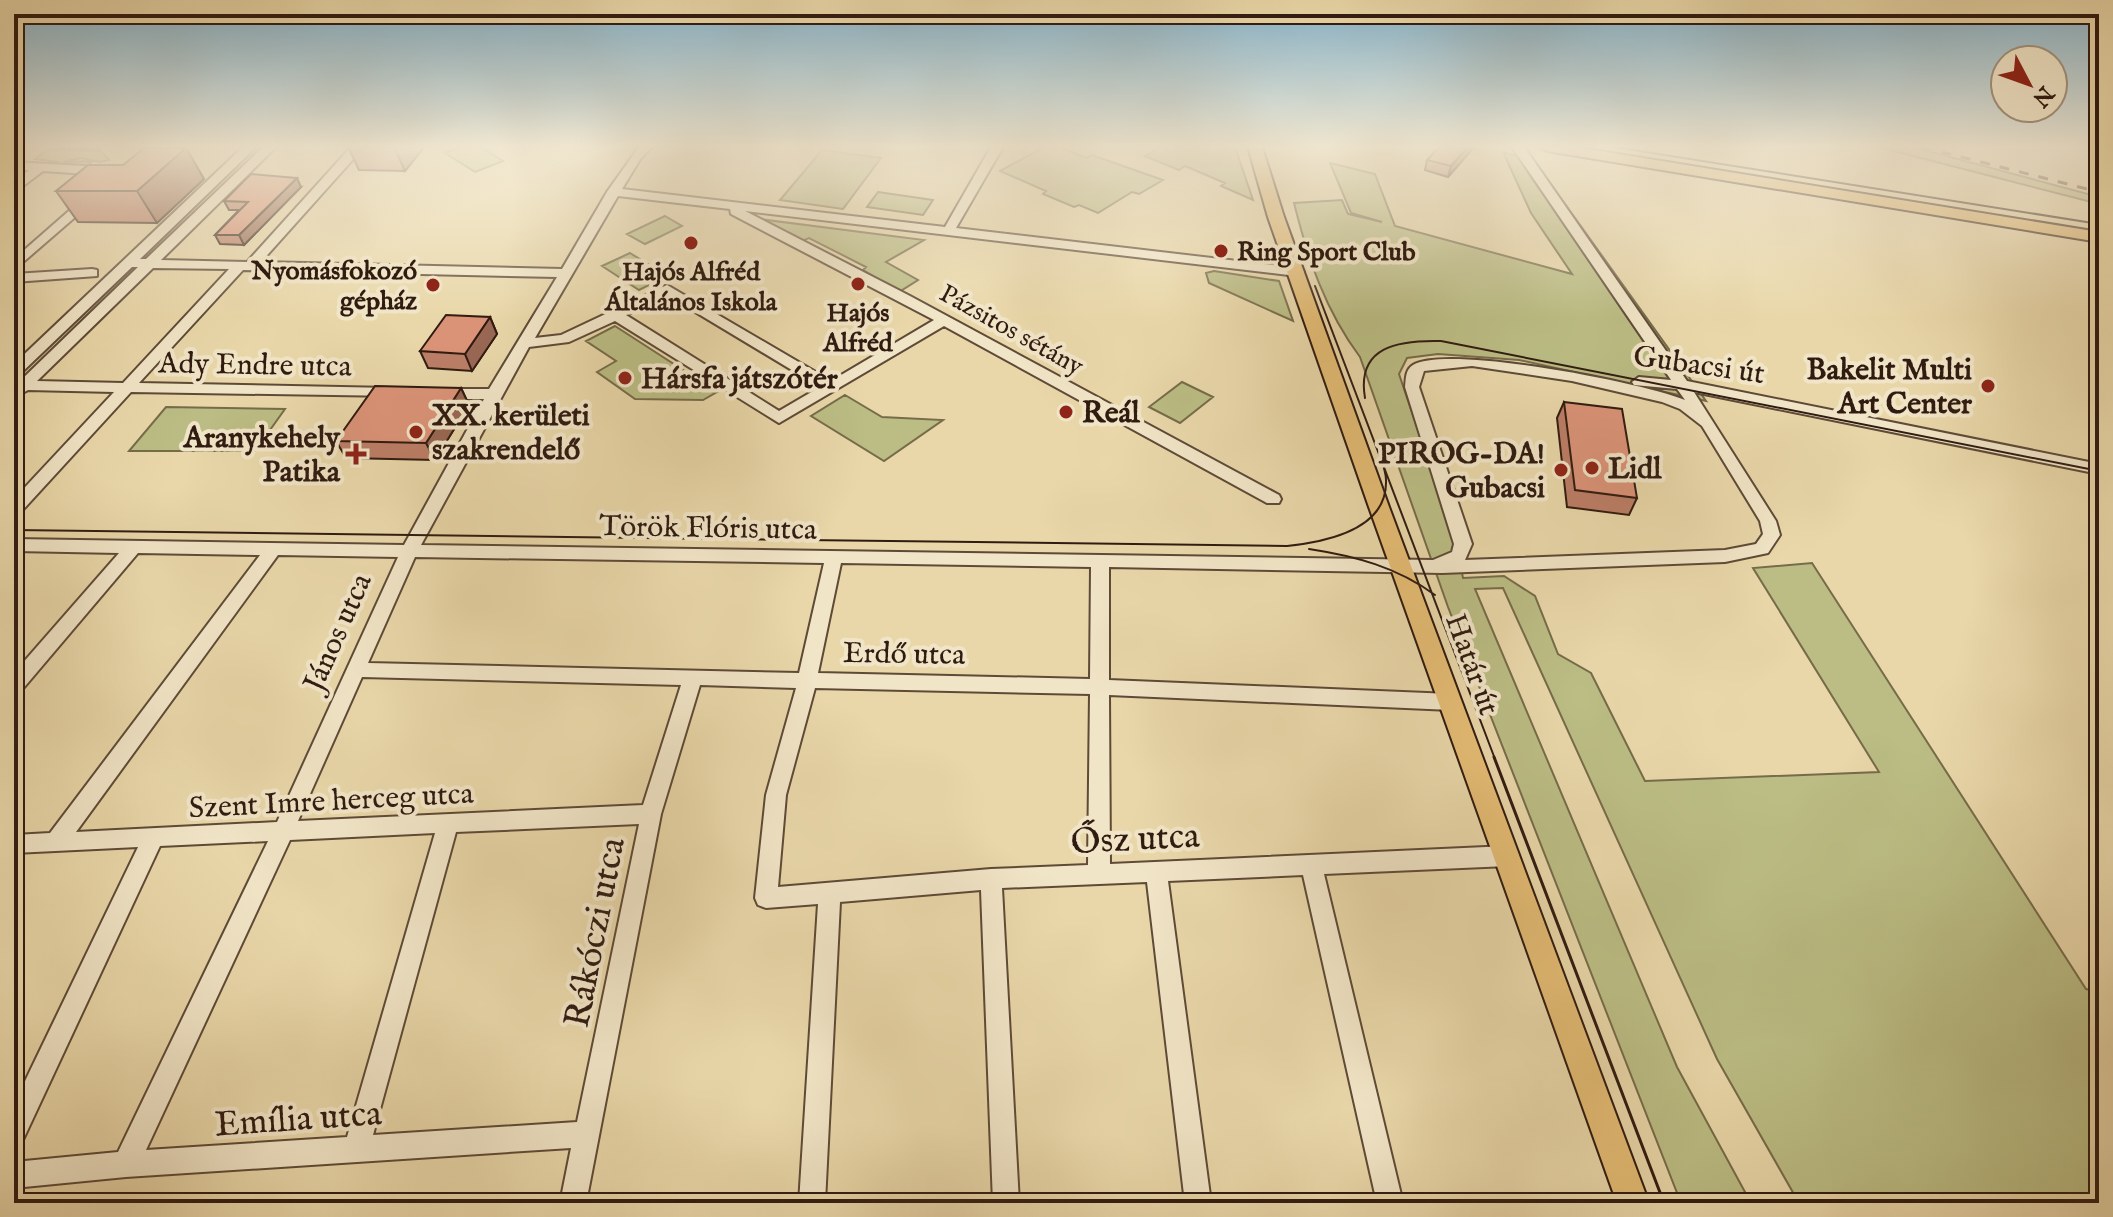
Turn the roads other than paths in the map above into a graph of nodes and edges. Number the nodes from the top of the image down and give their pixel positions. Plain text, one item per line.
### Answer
1 (85, 204) edge
2 (190, 204) edge
3 (210, 204) edge
4 (304, 204) edge
5 (606, 204) edge
6 (707, 204) edge
7 (964, 204) edge
8 (1274, 204) edge
9 (1558, 204) edge
10 (1895, 204) edge
11 (1940, 204) edge
12 (725, 206) junction
13 (2099, 229) edge
14 (948, 232) junction
15 (2099, 237) edge
16 (128, 263) junction
17 (148, 263) junction
18 (14, 266) edge
19 (245, 266) junction
20 (1297, 272) junction
21 (92, 273) dead end
22 (565, 273) junction
23 (14, 278) edge
24 (616, 315) junction
25 (944, 320) junction
26 (524, 343) junction
27 (1660, 351) junction
28 (1572, 377) junction
29 (1626, 381) junction
30 (16, 385) edge
31 (1682, 385) junction
32 (129, 387) junction
33 (831, 387) junction
34 (401, 393) edge
35 (432, 394) edge
36 (494, 394) junction
37 (1708, 423) junction
38 (2099, 469) edge
39 (1273, 499) dead end
40 (14, 509) edge
41 (1460, 534) junction
42 (14, 545) edge
43 (135, 545) junction
44 (274, 548) junction
45 (410, 549) junction
46 (834, 557) junction
47 (1100, 562) junction
48 (1521, 564) junction
49 (1401, 565) junction
50 (1435, 566) junction
51 (355, 670) junction
52 (693, 678) junction
53 (807, 681) junction
54 (14, 686) edge
55 (1100, 687) junction
56 (1451, 702) junction
57 (651, 814) junction
58 (448, 824) junction
59 (283, 832) junction
60 (153, 838) junction
61 (56, 842) junction
62 (14, 844) edge
63 (1508, 856) junction
64 (1311, 863) junction
65 (1156, 870) junction
66 (1099, 873) junction
67 (991, 879) junction
68 (830, 891) junction
69 (14, 1131) edge
70 (587, 1134) junction
71 (356, 1150) junction
72 (126, 1164) junction
73 (14, 1175) edge
74 (573, 1203) edge
75 (812, 1203) edge
76 (1006, 1203) edge
77 (1198, 1203) edge
78 (1390, 1203) edge
79 (1633, 1203) edge

1 - 18 street
2 - 16 street
3 - 17 street
4 - 19 street
5 - 22 street, János utca
6 - 12 street
7 - 14 street
8 - 20 main road, Határ út
9 - 27 street
10 - 15 main road
11 - 13 main road
12 - 14 street
12 - 25 street, Pázsitos sétány
14 - 20 street
16 - 17 street
16 - 30 street
17 - 19 street
17 - 30 street
19 - 22 street
19 - 32 street
20 - 49 main road, Határ út
21 - 23 street
22 - 26 street, János utca
24 - 26 street
24 - 33 street
24 - 33 street
25 - 33 street
25 - 39 street, Pázsitos sétány
26 - 36 street, János utca
27 - 29 street
27 - 31 street
28 - 29 street, Gubacsi út
28 - 37 street, Gubacsi út
28 - 41 street, Gubacsi út
29 - 31 street, Gubacsi út
30 - 32 street, Ady Endre utca
31 - 37 street
31 - 38 street, Gubacsi út
32 - 34 street, Ady Endre utca
32 - 40 street
35 - 36 street
36 - 45 street, János utca
37 - 48 street
41 - 48 street
41 - 50 street
42 - 43 street, Török Flóris utca
43 - 44 street, Török Flóris utca
43 - 54 street
44 - 45 street, Török Flóris utca
44 - 61 street
45 - 46 street, Török Flóris utca
45 - 51 street, János utca
46 - 47 street, Török Flóris utca
46 - 53 street
47 - 49 street, Török Flóris utca
47 - 55 street
48 - 50 street
49 - 50 street
49 - 56 main road, Határ út
51 - 52 street, Erdő utca
51 - 59 street, János utca
52 - 53 street, Erdő utca
52 - 57 street, Rákóczi utca
53 - 55 street, Erdő utca
53 - 68 street, Ősz utca
55 - 56 street, Erdő utca
55 - 66 street
56 - 63 main road, Határ út
57 - 58 street, Szent Imre herceg utca
57 - 70 street, Rákóczi utca
58 - 59 street, Szent Imre herceg utca
58 - 71 street
59 - 60 street, Szent Imre herceg utca
59 - 72 street, János utca
60 - 61 street, Szent Imre herceg utca
60 - 69 street
61 - 62 street, Szent Imre herceg utca
63 - 64 street, Ősz utca
63 - 79 main road, Határ út
64 - 65 street, Ősz utca
64 - 78 street
65 - 66 street, Ősz utca
65 - 77 street
66 - 67 street, Ősz utca
67 - 68 street, Ősz utca
67 - 76 street
68 - 75 street
70 - 71 street, Emília utca
70 - 74 street, Rákóczi utca
71 - 72 street, Emília utca
72 - 73 street, Emília utca

